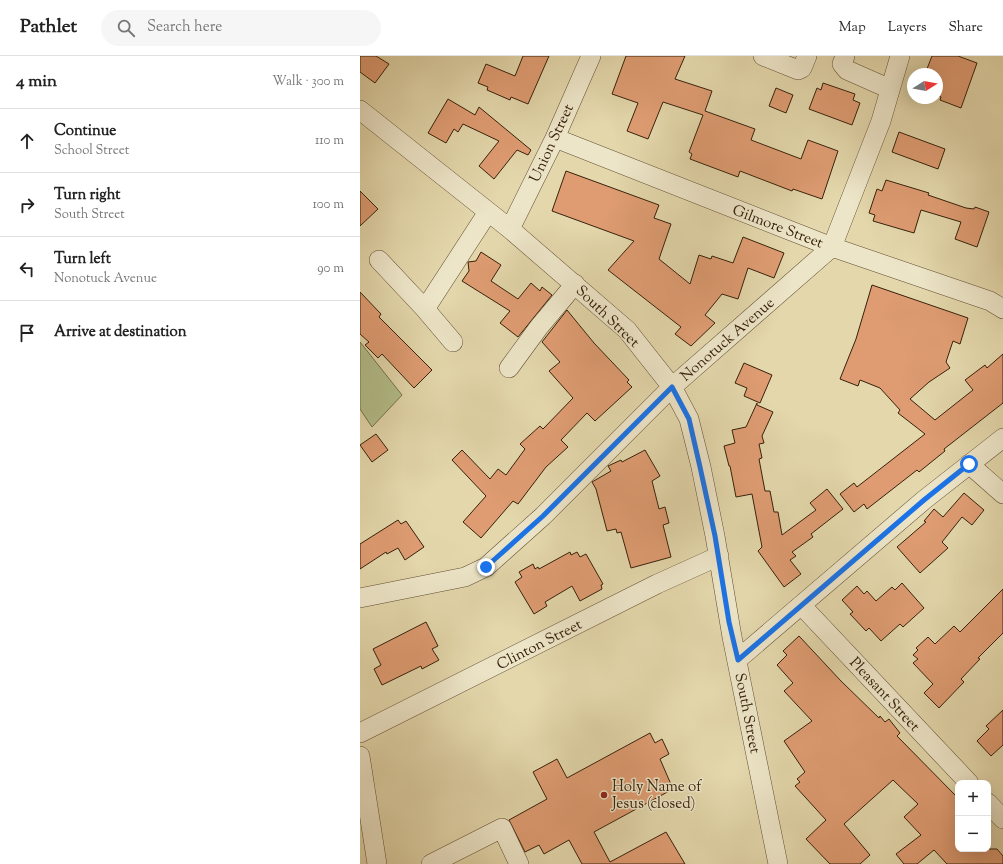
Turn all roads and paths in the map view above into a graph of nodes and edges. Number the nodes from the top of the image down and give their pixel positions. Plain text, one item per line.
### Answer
1 (591, 56) edge
2 (763, 56) edge
3 (807, 56) edge
4 (846, 56) edge
5 (900, 56) edge
6 (890, 89) junction
7 (360, 110) edge
8 (555, 138) junction
9 (488, 212) junction
10 (510, 229) junction
11 (832, 247) junction
12 (379, 260) dead end
13 (575, 284) junction
14 (425, 309) junction
15 (1003, 309) edge
16 (452, 342) dead end
17 (509, 368) dead end
18 (672, 387) junction
19 (1003, 438) edge
20 (969, 464) junction
21 (1003, 494) edge
22 (719, 556) junction
23 (360, 598) edge
24 (802, 606) junction
25 (738, 660) junction
26 (360, 733) edge
27 (360, 756) edge
28 (966, 780) edge
29 (991, 806) edge
30 (1003, 819) edge
31 (378, 864) edge
32 (431, 864) edge
33 (519, 864) edge
34 (778, 864) edge

1 - 8 street, Union Street
2 - 3 street
4 - 6 street
5 - 6 street, Nonotuck Avenue
6 - 11 street, Nonotuck Avenue
7 - 9 street, South Street
8 - 10 street, Union Street
8 - 11 street, Gilmore Street
9 - 10 street, South Street
9 - 14 street
10 - 13 street, South Street
11 - 15 street, Gilmore Street
11 - 18 street, Nonotuck Avenue
12 - 14 street
13 - 17 street
13 - 18 street, South Street
14 - 16 street
18 - 22 street, South Street
18 - 23 street, Nonotuck Avenue
19 - 20 street
20 - 21 street
20 - 24 street
22 - 25 street, South Street
22 - 26 street, Clinton Street
24 - 25 street
24 - 28 street, Pleasant Street
25 - 34 street, South Street
27 - 31 street
29 - 30 street
32 - 33 street

